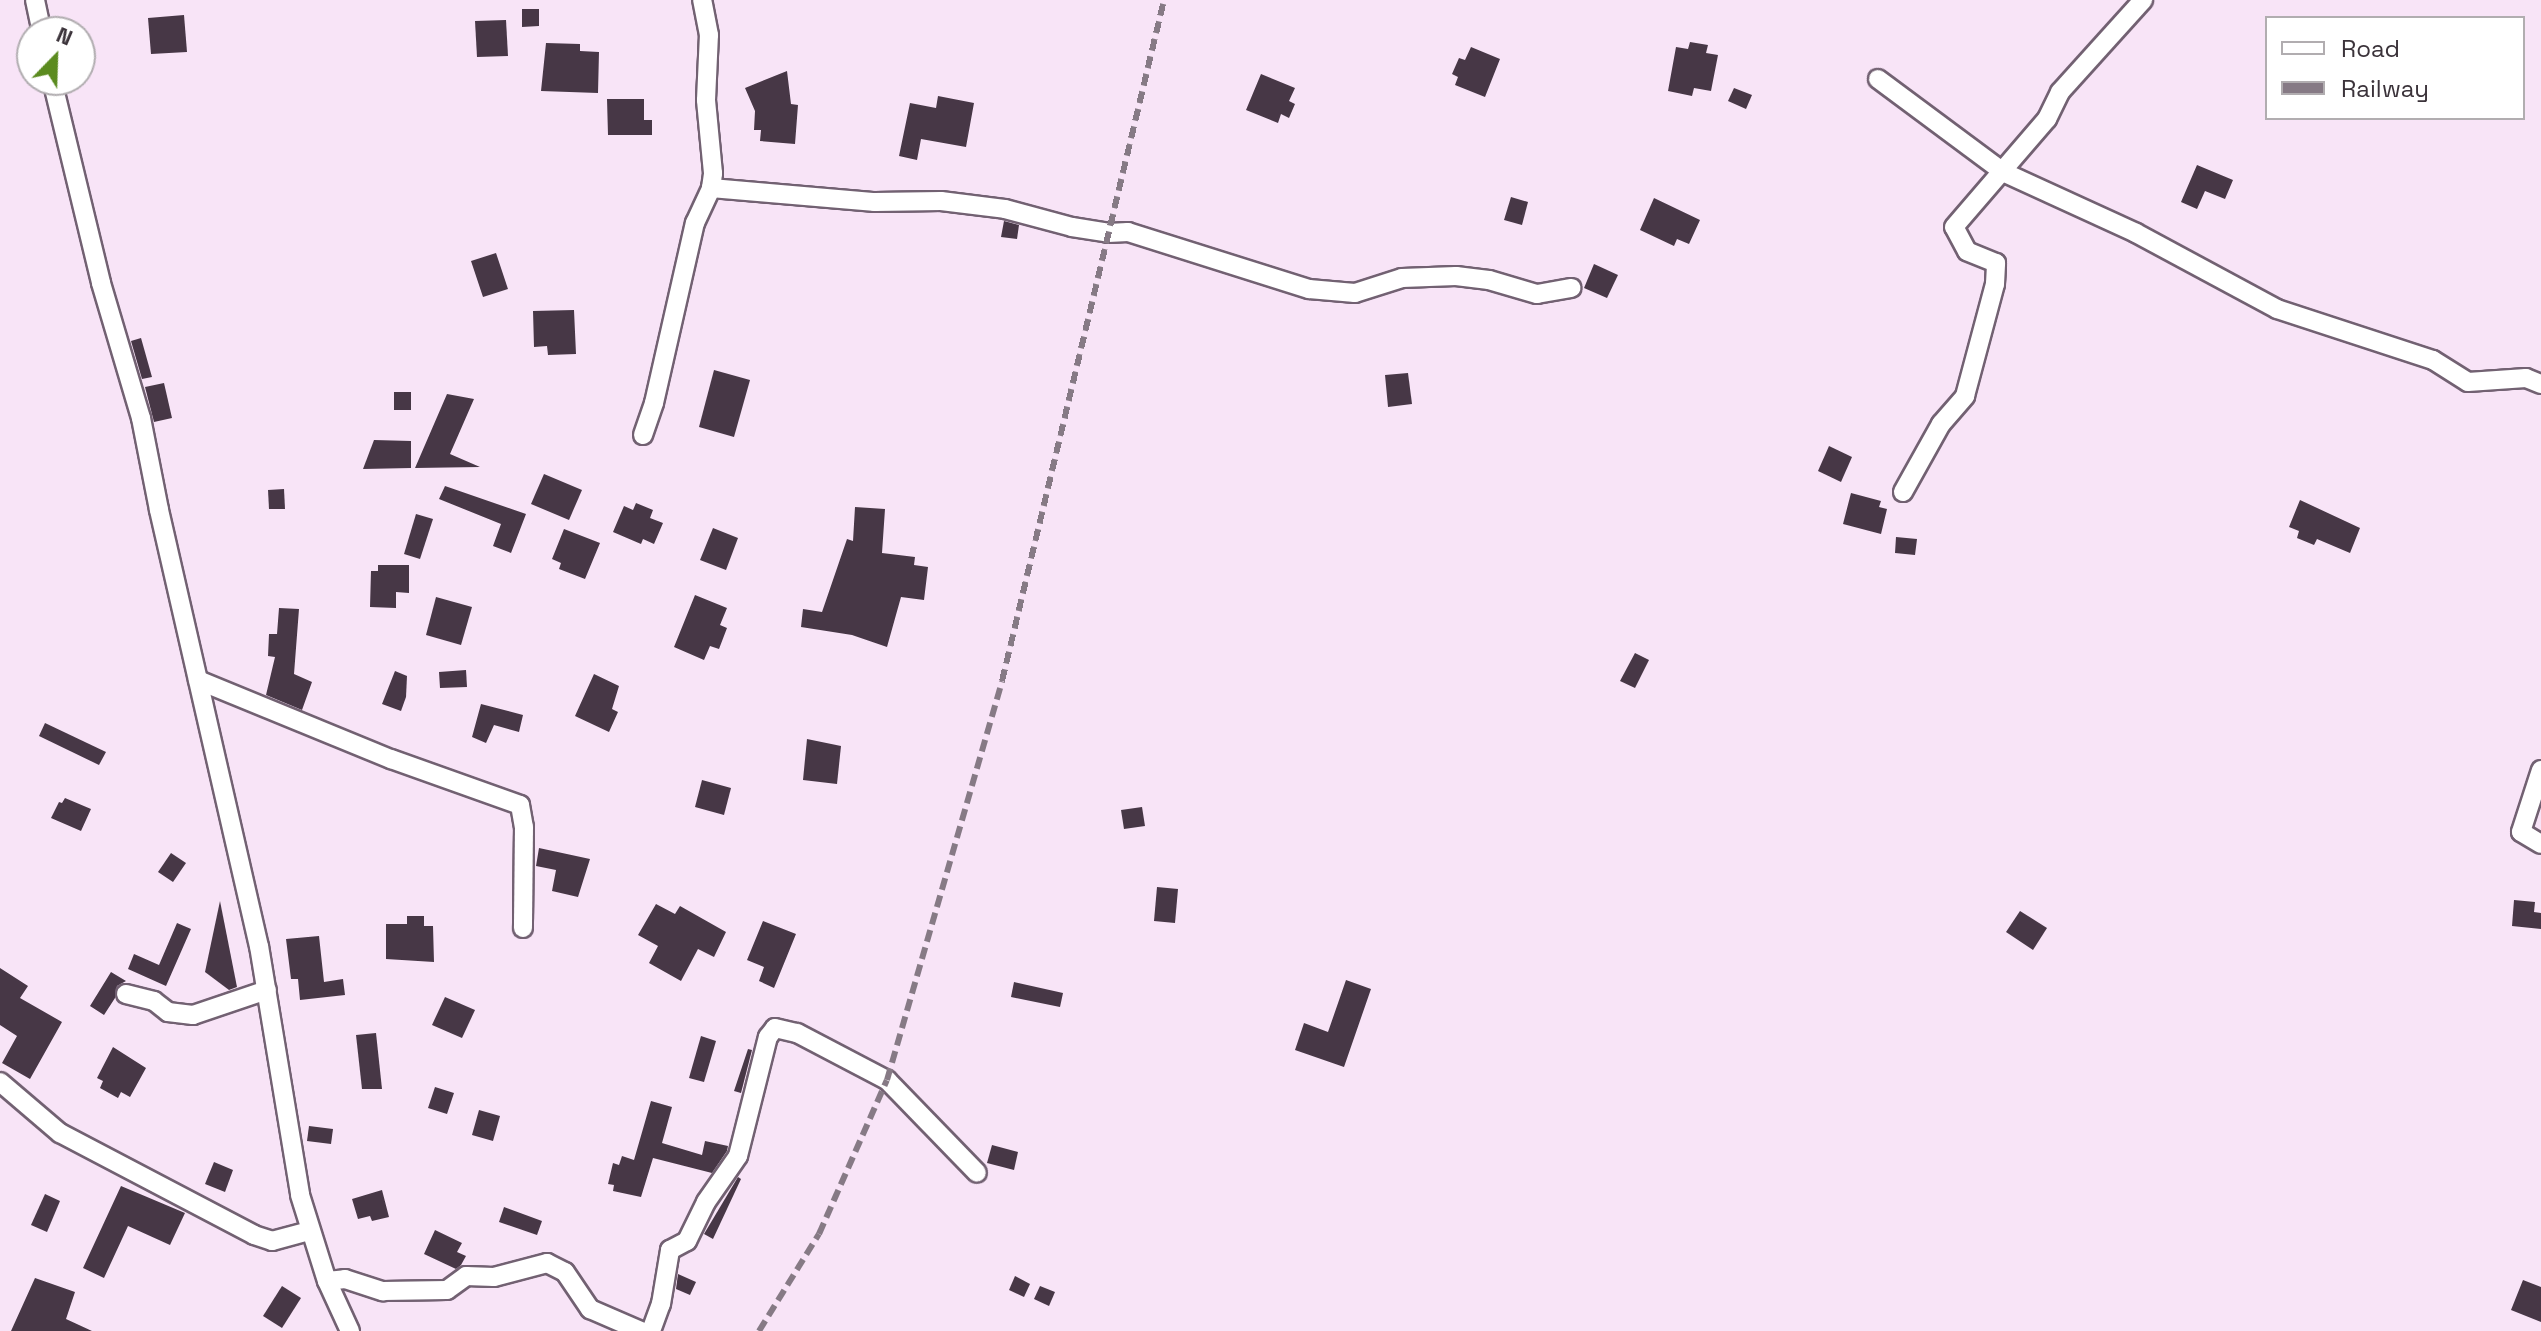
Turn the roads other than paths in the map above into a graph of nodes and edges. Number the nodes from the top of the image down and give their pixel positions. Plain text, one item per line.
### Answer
1 (702, 0) edge
2 (2143, 0) edge
3 (1878, 79) dead end
4 (56, 96) edge
5 (2003, 172) junction
6 (711, 188) junction
7 (1571, 288) dead end
8 (2541, 384) edge
9 (643, 435) dead end
10 (1903, 492) dead end
11 (198, 680) junction
12 (2541, 770) edge
13 (2541, 844) edge
14 (523, 928) dead end
15 (267, 990) junction
16 (126, 994) dead end
17 (0, 1082) edge
18 (977, 1173) dead end
19 (309, 1231) junction
20 (327, 1281) junction
21 (350, 1331) edge
22 (641, 1331) edge
23 (651, 1331) edge

1 - 6 street
2 - 5 street
3 - 5 street
4 - 11 street
5 - 8 street
5 - 10 street
6 - 7 street
6 - 9 street
11 - 14 street
11 - 15 street
12 - 13 street
15 - 16 street
15 - 19 street
17 - 19 street
18 - 23 street
19 - 20 street
20 - 21 street
20 - 22 street

